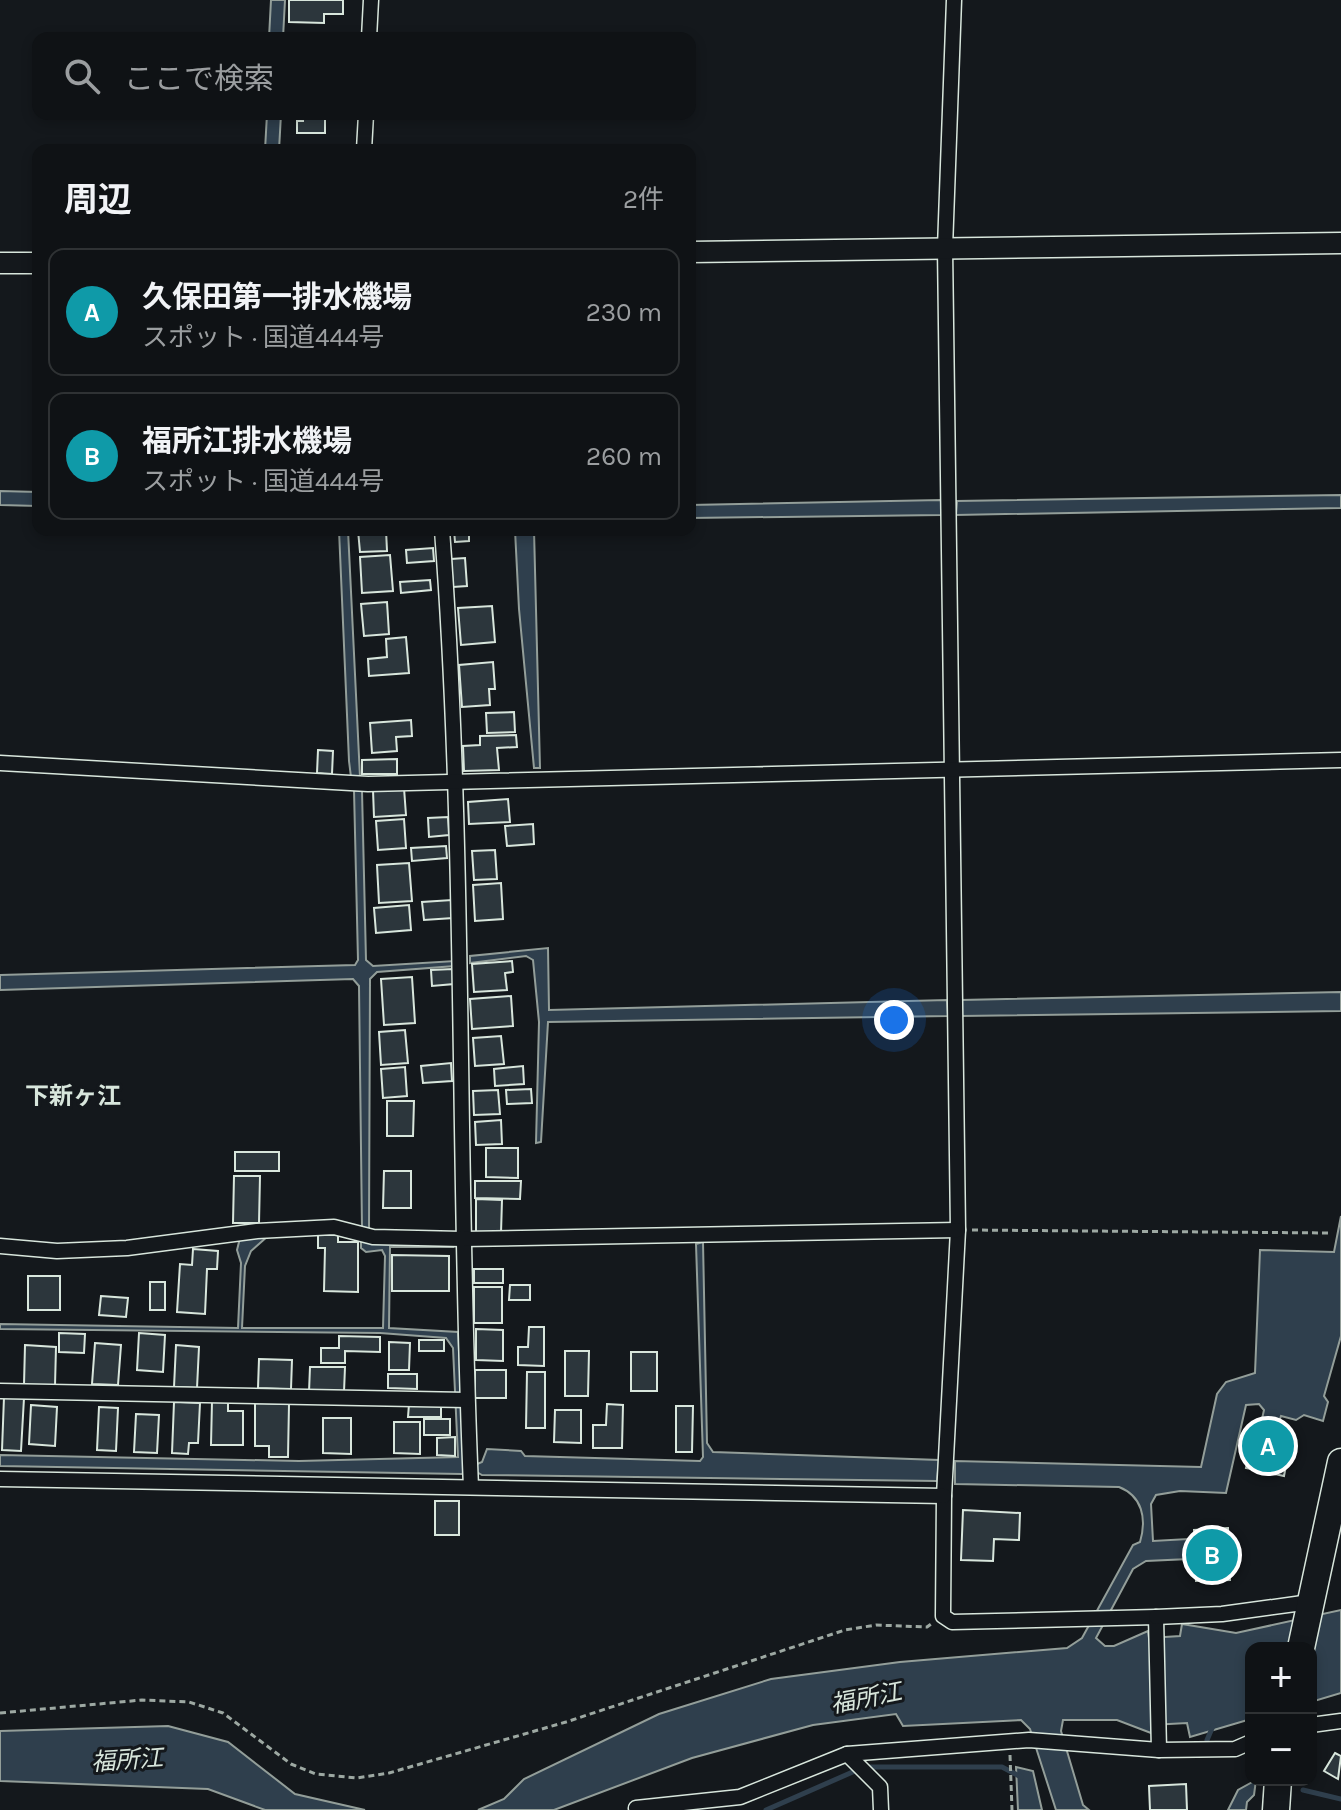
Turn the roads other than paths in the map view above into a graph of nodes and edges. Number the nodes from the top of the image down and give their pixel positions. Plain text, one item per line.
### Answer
1 (371, 0) edge
2 (954, 0) edge
3 (369, 32) edge
4 (366, 120) edge
5 (364, 144) edge
6 (1341, 243) edge
7 (945, 248) junction
8 (696, 252) edge
9 (0, 263) edge
10 (32, 263) edge
11 (442, 536) edge
12 (1341, 760) edge
13 (0, 763) edge
14 (951, 768) junction
15 (457, 779) junction
16 (958, 1230) junction
17 (462, 1239) junction
18 (0, 1246) edge
19 (0, 1391) edge
20 (467, 1400) junction
21 (1341, 1462) edge
22 (0, 1479) edge
23 (471, 1487) junction
24 (944, 1496) junction
25 (1310, 1602) junction
26 (1156, 1617) junction
27 (1302, 1642) edge
28 (1341, 1721) edge
29 (1317, 1724) edge
30 (1245, 1745) edge
31 (1159, 1750) junction
32 (847, 1754) junction
33 (1278, 1786) edge
34 (636, 1808) edge
35 (881, 1810) edge
36 (1276, 1810) edge

1 - 3 street
2 - 7 street
4 - 5 street
6 - 7 street
7 - 8 street
7 - 14 street
9 - 10 street
11 - 15 street
12 - 14 street
13 - 15 street
14 - 15 street
14 - 16 street
15 - 17 street
16 - 17 street
16 - 24 street
17 - 18 street
17 - 20 street
19 - 20 street
20 - 23 street
21 - 25 highway
22 - 23 street
23 - 24 street
24 - 26 street
25 - 26 street
25 - 27 highway
26 - 31 street
28 - 29 street
30 - 31 street
31 - 32 street
32 - 34 street
32 - 35 street
33 - 36 highway

